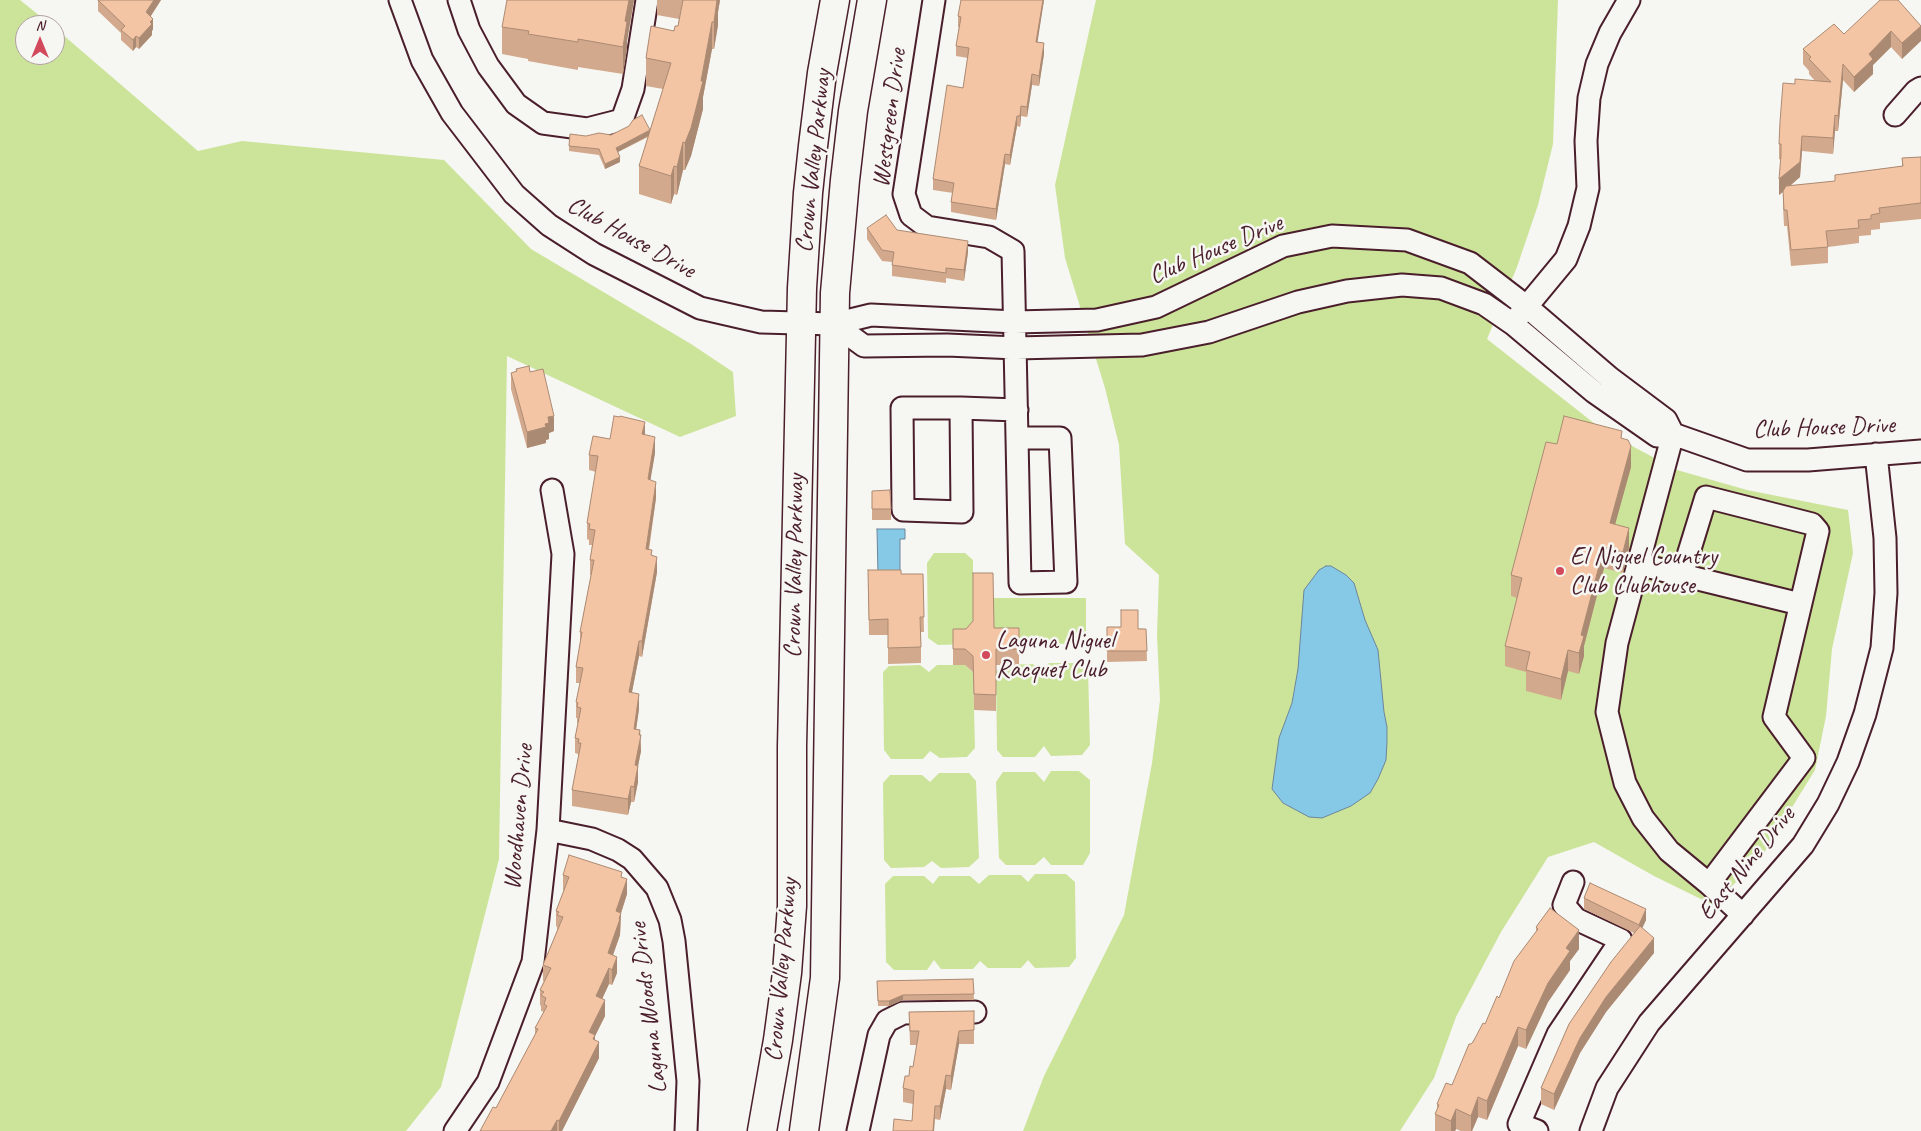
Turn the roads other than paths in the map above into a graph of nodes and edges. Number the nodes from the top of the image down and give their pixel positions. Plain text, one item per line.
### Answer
1 (400, 0) edge
2 (459, 0) edge
3 (647, 0) edge
4 (835, 0) edge
5 (872, 0) edge
6 (934, 0) edge
7 (1629, 0) edge
8 (1921, 88) edge
9 (1895, 115) dead end
10 (1526, 306) junction
11 (1015, 322) junction
12 (800, 323) junction
13 (834, 324) junction
14 (1513, 324) junction
15 (1016, 348) junction
16 (961, 408) junction
17 (1017, 410) junction
18 (1673, 434) junction
19 (1017, 438) junction
20 (1921, 452) edge
21 (1876, 454) junction
22 (552, 490) dead end
23 (1638, 564) junction
24 (1682, 574) junction
25 (1800, 604) junction
26 (548, 830) junction
27 (1573, 882) dead end
28 (1709, 884) junction
29 (1743, 915) junction
30 (975, 1012) edge
31 (455, 1131) edge
32 (686, 1131) edge
33 (762, 1131) edge
34 (804, 1131) edge
35 (858, 1131) edge
36 (1537, 1131) edge
37 (1591, 1131) edge

1 - 12 street, Club House Drive
2 - 3 street
4 - 12 main road, Crown Valley Parkway
5 - 13 main road, Crown Valley Parkway
6 - 11 street, Westgreen Drive
7 - 10 street
8 - 9 street
10 - 11 street, Club House Drive
10 - 14 street
10 - 18 street, Club House Drive
11 - 13 street, Club House Drive
11 - 15 street, Westgreen Drive
12 - 13 street, Club House Drive
12 - 33 main road, Crown Valley Parkway
13 - 15 street, Club House Drive
13 - 34 main road, Crown Valley Parkway
14 - 15 street, Club House Drive
14 - 18 street, Club House Drive
15 - 17 street, Westgreen Drive
16 - 16 street
16 - 17 street
17 - 19 street, Westgreen Drive
18 - 21 street, Club House Drive
18 - 23 street
19 - 19 street, Westgreen Drive
20 - 21 street, Club House Drive
21 - 29 street, East Nine Drive
22 - 26 street, Woodhaven Drive
23 - 24 street
23 - 28 street
24 - 25 street
24 - 25 street
25 - 28 street
26 - 31 street, Woodhaven Drive
26 - 32 street, Laguna Woods Drive
27 - 36 street
28 - 29 street
29 - 37 street, East Nine Drive
30 - 35 street

